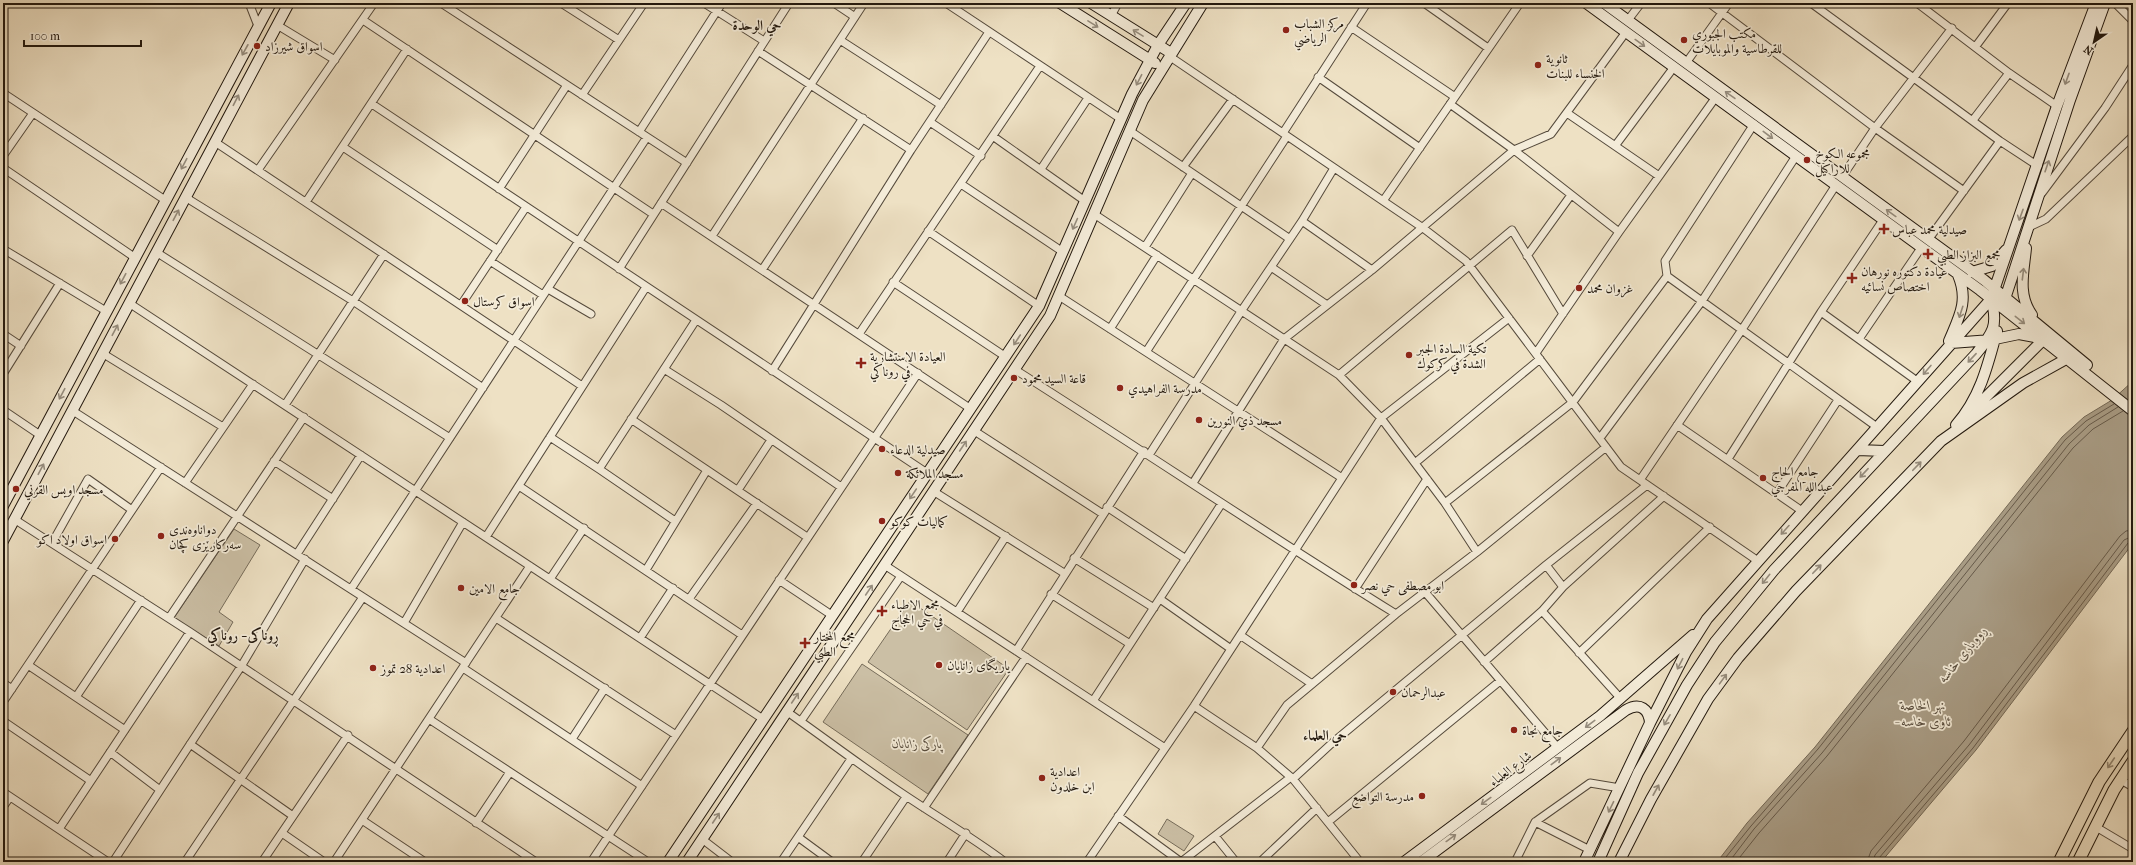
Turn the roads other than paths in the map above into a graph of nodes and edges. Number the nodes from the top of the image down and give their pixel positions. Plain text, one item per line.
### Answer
1 (249, 3) edge
2 (271, 3) edge
3 (289, 3) edge
4 (374, 3) edge
5 (441, 3) edge
6 (561, 3) edge
7 (644, 3) edge
8 (704, 3) edge
9 (722, 3) edge
10 (789, 3) edge
11 (834, 3) edge
12 (864, 3) edge
13 (946, 3) edge
14 (1060, 3) edge
15 (1091, 3) edge
16 (1118, 3) edge
17 (1186, 3) edge
18 (1203, 3) edge
19 (1366, 3) edge
20 (1424, 3) edge
21 (1520, 3) edge
22 (1586, 3) edge
23 (1604, 3) edge
24 (1641, 3) edge
25 (1709, 3) edge
26 (1729, 3) edge
27 (1812, 3) edge
28 (1917, 3) edge
29 (2008, 3) edge
30 (2096, 3) edge
31 (2106, 3) edge
32 (2115, 3) edge
33 (451, 6) edge
34 (716, 12) junction
35 (1722, 13) junction
36 (1111, 16) junction
37 (855, 17) junction
38 (363, 20) junction
39 (1628, 20) junction
40 (2133, 21) edge
41 (277, 25) junction
42 (258, 26) junction
43 (1351, 27) junction
44 (1952, 28) junction
45 (989, 32) junction
46 (1626, 32) junction
47 (619, 40) junction
48 (840, 40) junction
49 (764, 41) junction
50 (1158, 45) junction
51 (1976, 46) junction
52 (1488, 48) junction
53 (408, 49) junction
54 (758, 51) junction
55 (1170, 55) junction
56 (1150, 59) junction
57 (334, 60) junction
58 (1686, 64) junction
59 (2133, 65) edge
60 (1040, 66) junction
61 (1674, 66) junction
62 (1162, 67) junction
63 (2009, 73) junction
64 (232, 74) junction
65 (1318, 77) junction
66 (1914, 78) junction
67 (246, 82) junction
68 (567, 85) junction
69 (811, 85) junction
70 (3, 93) edge
71 (582, 95) junction
72 (1455, 97) junction
73 (1716, 97) junction
74 (1088, 98) junction
75 (1233, 99) junction
76 (372, 104) junction
77 (941, 104) junction
78 (1450, 104) junction
79 (2057, 106) junction
80 (33, 113) junction
81 (1567, 113) junction
82 (863, 118) junction
83 (1121, 120) junction
84 (1972, 120) junction
85 (930, 122) junction
86 (1754, 124) junction
87 (1875, 128) junction
88 (1130, 131) junction
89 (639, 132) junction
90 (534, 135) junction
91 (1285, 135) junction
92 (2133, 136) edge
93 (647, 137) junction
94 (994, 137) junction
95 (2000, 141) junction
96 (215, 142) junction
97 (1615, 146) junction
98 (343, 147) junction
99 (1420, 148) junction
100 (911, 150) junction
101 (1514, 150) junction
102 (3, 156) edge
103 (980, 156) junction
104 (1796, 156) junction
105 (687, 163) junction
106 (2038, 166) junction
107 (1183, 167) junction
108 (3, 168) edge
109 (1334, 168) junction
110 (1041, 169) junction
111 (258, 170) junction
112 (1192, 173) junction
113 (1659, 176) junction
114 (1839, 181) junction
115 (961, 184) junction
116 (614, 188) junction
117 (499, 189) junction
118 (1964, 191) junction
119 (1571, 195) junction
120 (185, 197) junction
121 (165, 200) junction
122 (1085, 201) junction
123 (1383, 201) junction
124 (2036, 201) junction
125 (306, 202) junction
126 (661, 203) junction
127 (1241, 206) junction
128 (526, 207) junction
129 (654, 214) junction
130 (1094, 214) junction
131 (1883, 220) junction
132 (1302, 221) junction
133 (2029, 227) junction
134 (1423, 228) junction
135 (928, 231) junction
136 (1619, 232) junction
137 (712, 236) junction
138 (1290, 239) junction
139 (578, 242) junction
140 (2012, 242) junction
141 (1925, 244) junction
142 (1145, 247) junction
143 (3, 249) edge
144 (498, 250) junction
145 (156, 252) junction
146 (1063, 252) junction
147 (384, 254) junction
148 (1157, 255) junction
149 (1527, 256) junction
150 (134, 257) junction
151 (490, 261) junction
152 (1469, 265) junction
153 (1271, 267) junction
154 (619, 269) junction
155 (762, 270) junction
156 (1372, 270) junction
157 (1972, 272) junction
158 (1958, 275) junction
159 (1667, 276) junction
160 (1194, 279) junction
161 (893, 282) junction
162 (60, 283) junction
163 (646, 287) junction
164 (1996, 289) junction
165 (545, 292) junction
166 (1058, 296) junction
167 (2006, 297) junction
168 (1991, 299) junction
169 (352, 301) junction
170 (1702, 301) junction
171 (129, 302) junction
172 (814, 304) junction
173 (461, 305) junction
174 (1327, 305) junction
175 (1039, 306) junction
176 (2002, 307) junction
177 (1242, 310) junction
178 (106, 311) junction
179 (1821, 312) junction
180 (591, 314) dead end
181 (1563, 314) junction
182 (1510, 318) junction
183 (696, 320) junction
184 (2038, 323) junction
185 (1110, 329) junction
186 (1741, 331) junction
187 (3, 334) edge
188 (859, 334) junction
189 (1284, 339) junction
190 (1859, 339) junction
191 (2044, 339) junction
192 (514, 340) junction
193 (1992, 340) junction
194 (21, 346) junction
195 (1948, 346) junction
196 (1146, 352) junction
197 (1536, 353) junction
198 (102, 354) junction
199 (317, 354) junction
200 (1006, 357) junction
201 (2068, 358) junction
202 (1540, 359) junction
203 (1788, 364) junction
204 (664, 369) junction
205 (1014, 369) junction
206 (772, 371) junction
207 (3, 374) edge
208 (918, 374) junction
209 (1339, 375) junction
210 (1917, 381) junction
211 (253, 384) junction
212 (1194, 384) junction
213 (582, 386) junction
214 (2107, 386) junction
215 (483, 388) junction
216 (1838, 400) junction
217 (1573, 402) junction
218 (2133, 404) edge
219 (285, 405) junction
220 (970, 409) junction
221 (3, 410) edge
222 (73, 411) junction
223 (1238, 411) junction
224 (2133, 411) edge
225 (304, 417) junction
226 (1381, 418) junction
227 (631, 419) junction
228 (1678, 425) junction
229 (223, 426) junction
230 (1877, 427) junction
231 (973, 430) junction
232 (40, 435) junction
233 (550, 437) junction
234 (450, 438) junction
235 (873, 438) junction
236 (1600, 438) junction
237 (771, 440) junction
238 (1941, 441) junction
239 (1606, 447) junction
240 (1857, 450) junction
241 (1885, 450) junction
242 (1146, 453) junction
243 (361, 455) junction
244 (1728, 459) junction
245 (274, 461) junction
246 (1415, 463) junction
247 (161, 467) junction
248 (599, 469) junction
249 (707, 470) junction
250 (927, 474) junction
251 (1342, 478) junction
252 (1427, 479) junction
253 (1640, 480) junction
254 (185, 483) junction
255 (1193, 483) junction
256 (1647, 485) junction
257 (519, 486) junction
258 (840, 487) junction
259 (738, 490) junction
260 (416, 491) junction
261 (933, 491) junction
262 (1777, 493) junction
263 (1664, 496) junction
264 (333, 499) junction
265 (757, 503) junction
266 (1222, 503) junction
267 (1446, 503) junction
268 (3, 506) edge
269 (1107, 507) junction
270 (132, 510) junction
271 (1802, 511) junction
272 (1103, 514) junction
273 (238, 516) junction
274 (14, 519) junction
275 (675, 521) junction
276 (463, 522) junction
277 (1710, 527) junction
278 (584, 528) junction
279 (1006, 536) junction
280 (486, 537) junction
281 (807, 537) junction
282 (3, 541) edge
283 (52, 543) junction
284 (1294, 551) junction
285 (1477, 552) junction
286 (296, 554) junction
287 (1074, 558) junction
288 (305, 559) junction
289 (1186, 559) junction
290 (1758, 561) junction
291 (1546, 565) junction
292 (530, 566) junction
293 (886, 566) junction
294 (93, 569) junction
295 (646, 570) junction
296 (1064, 573) junction
297 (901, 576) junction
298 (550, 579) junction
299 (779, 580) junction
300 (1563, 587) junction
301 (673, 588) junction
302 (351, 589) junction
303 (1355, 589) junction
304 (1425, 592) junction
305 (1051, 594) junction
306 (363, 597) junction
307 (689, 599) junction
308 (1160, 599) junction
309 (141, 600) junction
310 (1154, 608) junction
311 (1542, 611) junction
312 (957, 612) junction
313 (1396, 614) junction
314 (833, 616) junction
315 (169, 618) junction
316 (496, 618) junction
317 (404, 623) junction
318 (1701, 627) junction
319 (190, 632) junction
320 (742, 635) junction
321 (1240, 635) junction
322 (1462, 636) junction
323 (640, 638) junction
324 (814, 644) junction
325 (1130, 644) junction
326 (1231, 649) junction
327 (1016, 651) junction
328 (826, 652) junction
329 (1579, 653) junction
330 (1026, 657) junction
331 (1484, 662) junction
332 (28, 665) junction
333 (464, 665) junction
334 (242, 666) junction
335 (1500, 680) junction
336 (3, 683) edge
337 (710, 684) junction
338 (1312, 684) junction
339 (604, 688) junction
340 (12, 689) junction
341 (76, 697) junction
342 (1621, 699) junction
343 (293, 700) junction
344 (1093, 701) junction
345 (3, 702) edge
346 (1194, 706) junction
347 (786, 711) junction
348 (429, 719) junction
349 (763, 719) junction
350 (3, 721) edge
351 (801, 721) junction
352 (1650, 723) junction
353 (125, 730) junction
354 (2133, 731) edge
355 (348, 735) junction
356 (676, 735) junction
357 (572, 739) junction
358 (190, 744) junction
359 (1165, 748) junction
360 (1257, 748) junction
361 (1558, 748) junction
362 (110, 752) junction
363 (851, 759) junction
364 (2133, 762) edge
365 (1629, 768) junction
366 (396, 769) junction
367 (510, 772) junction
368 (1638, 773) junction
369 (1292, 778) junction
370 (240, 779) junction
371 (2121, 780) junction
372 (91, 781) junction
373 (642, 786) junction
374 (2133, 787) edge
375 (1620, 788) junction
376 (160, 790) junction
377 (3, 792) edge
378 (10, 797) junction
379 (906, 797) junction
380 (3, 807) edge
381 (924, 808) junction
382 (1317, 808) junction
383 (293, 816) junction
384 (1118, 816) junction
385 (362, 820) junction
386 (1328, 822) junction
387 (1535, 822) junction
388 (476, 823) junction
389 (2096, 827) junction
390 (59, 829) junction
391 (282, 833) junction
392 (966, 833) junction
393 (608, 836) junction
394 (1215, 836) junction
395 (798, 837) junction
396 (702, 839) junction
397 (2133, 849) edge
398 (1590, 850) junction
399 (108, 862) edge
400 (113, 862) edge
401 (185, 862) edge
402 (262, 862) edge
403 (324, 862) edge
404 (334, 862) edge
405 (425, 862) edge
406 (536, 862) edge
407 (591, 862) edge
408 (648, 862) edge
409 (668, 862) edge
410 (687, 862) edge
411 (732, 862) edge
412 (781, 862) edge
413 (832, 862) edge
414 (862, 862) edge
415 (947, 862) edge
416 (1005, 862) edge
417 (1087, 862) edge
418 (1181, 862) edge
419 (1236, 862) edge
420 (1260, 862) edge
421 (1360, 862) edge
422 (1404, 862) edge
423 (1422, 862) edge
424 (1515, 862) edge
425 (1584, 862) edge
426 (1598, 862) edge
427 (1619, 862) edge
428 (2059, 862) edge
429 (2078, 862) edge

1 - 42 street
2 - 42 street
3 - 41 street
4 - 38 street
5 - 33 street
6 - 47 street
7 - 47 street
8 - 34 street
9 - 34 street
10 - 49 street
11 - 37 street
12 - 37 street
13 - 45 street
14 -> 56 street
15 - 36 street
16 - 36 street
17 - 50 street
18 - 55 street
19 - 43 street
20 - 52 street
21 - 52 street
22 - 46 street
23 - 39 street
24 - 39 street
25 - 35 street
26 - 35 street
27 - 66 street
28 - 44 street
29 - 51 street
30 -> 79 street
124 -> 31 street
32 - 40 street
33 - 68 street
34 - 49 street
34 - 89 street
35 - 58 street
35 - 87 street
50 -> 36 street
37 - 48 street
38 - 53 street
38 - 57 street
39 - 58 street
41 - 57 street
41 - 67 street
42 -> 64 street
43 - 65 street
43 - 72 street
44 - 51 street
44 - 66 street
45 - 60 street
45 - 77 street
46 -> 61 street
46 - 81 street
47 - 71 street
48 - 69 street
48 - 77 street
49 - 54 street
50 - 55 street
50 - 56 street
51 - 63 street
52 - 72 street
53 - 76 street
53 - 90 street
54 - 69 street
54 - 105 street
55 - 62 street
55 - 75 street
56 - 62 street
56 -> 83 street
57 - 111 street
114 -> 58 street
59 - 124 street
60 - 74 street
60 - 94 street
61 - 73 street
61 - 97 street
62 - 88 street
63 - 79 street
63 - 84 street
64 - 67 street
64 -> 121 street
65 - 91 street
65 - 99 street
66 - 84 street
66 - 87 street
96 -> 67 street
68 - 71 street
68 - 90 street
69 - 82 street
69 - 137 street
70 - 80 street
71 - 89 street
72 - 78 street
73 - 86 street
73 - 113 street
74 - 83 street
74 - 110 street
75 - 91 street
75 - 107 street
76 - 98 street
76 - 117 street
77 - 85 street
78 - 99 street
78 - 101 street
79 - 106 street
80 - 102 street
80 - 121 street
81 - 97 street
81 - 101 street
82 - 100 street
82 - 155 street
83 - 122 street
84 - 95 street
85 - 100 street
85 - 103 street
86 -> 104 street
86 - 159 street
87 - 114 street
87 - 118 street
88 - 107 street
88 - 130 street
89 - 93 street
90 - 116 street
90 - 117 street
91 - 109 street
91 - 127 street
92 - 133 street
93 - 105 street
93 - 116 street
94 - 103 street
94 - 110 street
95 - 106 street
95 - 118 street
96 - 111 street
96 - 120 street
97 - 113 street
98 - 125 street
98 - 144 street
99 - 123 street
100 - 172 street
101 - 119 street
101 - 134 street
103 - 115 street
104 - 114 street
104 - 170 street
105 - 126 street
106 -> 140 street
107 - 112 street
108 - 150 street
109 - 123 street
109 - 132 street
110 - 122 street
111 - 125 street
112 - 127 street
112 - 142 street
113 - 136 street
114 - 131 street
141 -> 114 street
114 - 186 street
115 - 135 street
115 - 146 street
116 - 129 street
116 - 139 street
117 - 128 street
118 - 141 street
119 - 136 street
119 - 149 street
145 -> 120 street
120 - 169 street
121 - 150 street
122 -> 146 street
123 - 134 street
124 - 133 street
125 - 147 street
126 - 129 street
126 - 137 street
127 - 138 street
127 - 160 street
128 - 139 street
128 - 144 street
129 - 154 street
130 - 142 street
130 - 166 street
131 - 141 street
131 - 179 street
132 - 138 street
132 - 156 street
133 - 167 street
184 -> 133 street
134 - 152 street
134 - 156 street
135 - 161 street
135 - 175 street
136 - 181 street
137 - 155 street
138 - 153 street
139 - 154 street
139 - 165 street
140 - 157 street
140 - 164 street
141 - 157 street
141 - 158 street
141 - 190 street
142 - 148 street
143 - 162 street
144 - 151 street
145 - 171 street
145 - 199 street
146 - 175 street
147 - 169 street
147 - 173 street
148 - 160 street
148 - 185 street
149 - 152 street
149 - 181 street
150 -> 178 street
151 - 165 street
151 - 173 street
152 - 182 street
152 - 209 street
153 - 174 street
153 - 177 street
154 - 163 street
155 - 172 street
156 - 174 street
157 - 164 street
158 - 168 street
158 -> 195 street
159 - 170 street
159 - 217 street
160 - 177 street
160 - 196 street
161 - 188 street
161 - 200 street
162 - 178 street
162 - 194 street
163 - 183 street
163 - 213 street
164 - 167 street
164 - 168 street
165 - 180 street
165 - 192 street
166 - 185 street
166 - 205 street
167 - 176 street
167 - 184 street
168 - 176 street
168 - 193 street
168 - 195 street
169 - 199 street
169 - 215 street
170 - 186 street
170 - 236 street
198 -> 171 street
171 - 211 street
172 - 188 street
172 - 206 street
173 - 192 street
174 - 189 street
175 -> 200 street
176 -> 191 street
176 - 193 street
177 - 189 street
177 - 212 street
178 -> 232 street
179 - 190 street
179 - 203 street
181 - 197 street
182 - 197 street
182 - 226 street
183 - 204 street
183 - 206 street
184 - 214 street
185 - 196 street
186 - 203 street
186 - 228 street
187 - 194 street
188 - 208 street
189 - 209 street
189 - 223 street
190 - 210 street
191 - 193 street
191 - 201 street
191 - 238 street
192 - 213 street
192 - 215 street
193 - 195 street
193 - 238 street
193 -> 241 street
194 - 207 street
195 -> 210 street
196 - 212 street
197 - 202 street
198 - 222 street
198 - 229 street
199 - 219 street
199 - 234 street
200 - 220 street
201 - 214 street
201 - 238 street
202 - 217 street
202 - 246 street
203 - 216 street
203 - 244 street
204 - 227 street
204 - 237 street
205 - 231 street
205 - 242 street
206 - 235 street
208 - 220 street
208 - 235 street
209 - 226 street
210 - 230 street
211 - 219 street
211 - 229 street
212 - 223 street
212 - 242 street
213 - 233 street
214 - 218 street
214 - 224 street
215 - 234 street
216 - 230 street
216 - 262 street
217 - 236 street
217 - 267 street
219 - 225 street
220 - 250 street
221 - 232 street
222 - 247 street
274 -> 222 street
223 - 251 street
223 - 255 street
225 - 243 street
225 - 245 street
226 - 246 street
226 - 251 street
227 - 248 street
227 - 249 street
228 - 244 street
228 - 253 street
229 - 254 street
230 - 240 street
261 -> 231 street
231 - 272 street
232 - 268 street
233 - 248 street
233 - 257 street
234 - 260 street
235 - 250 street
235 - 258 street
236 - 239 street
237 - 258 street
237 - 259 street
427 -> 238 street
239 - 253 street
239 - 285 street
240 - 241 street
240 - 271 street
241 -> 368 street
242 - 255 street
242 - 269 street
243 - 260 street
243 - 264 street
244 - 262 street
245 - 264 street
245 - 273 street
246 - 252 street
247 - 254 street
247 - 270 street
248 - 275 street
249 - 259 street
249 - 275 street
250 -> 314 street
251 - 284 street
252 - 267 street
252 - 303 street
253 - 256 street
254 - 273 street
255 - 266 street
256 - 263 street
256 - 291 street
257 - 278 street
257 - 280 street
258 - 281 street
259 - 265 street
260 - 276 street
260 - 302 street
261 - 279 street
261 - 293 street
262 - 271 street
263 - 277 street
263 - 300 street
264 - 286 street
265 - 281 street
265 - 307 street
266 - 284 street
266 - 289 street
267 - 285 street
269 - 272 street
269 - 289 street
270 - 283 street
270 - 294 street
271 -> 290 street
272 - 287 street
273 - 286 street
273 - 315 street
274 - 282 street
274 - 283 street
275 - 295 street
276 - 280 street
276 - 317 street
277 - 290 street
277 - 329 street
278 - 295 street
278 - 298 street
279 - 296 street
279 - 312 street
280 - 292 street
281 - 299 street
283 - 294 street
284 - 303 street
284 - 321 street
285 - 304 street
286 - 288 street
287 - 296 street
287 - 310 street
288 - 302 street
288 - 334 street
289 - 308 street
290 - 318 street
291 - 300 street
291 - 322 street
292 - 298 street
292 - 316 street
293 - 297 street
328 -> 293 street
294 - 309 street
294 - 332 street
295 - 301 street
296 - 305 street
297 - 312 street
297 - 351 street
298 - 323 street
299 - 314 street
299 - 320 street
300 - 311 street
301 - 307 street
301 - 323 street
302 - 306 street
303 - 313 street
304 - 313 street
304 - 322 street
305 - 325 street
305 - 327 street
306 - 317 street
306 - 343 street
307 - 320 street
308 - 310 street
308 - 326 street
309 - 315 street
309 - 341 street
310 - 325 street
311 - 329 street
311 - 331 street
312 - 327 street
313 - 338 street
314 - 324 street
315 - 319 street
316 - 333 street
316 - 339 street
317 - 333 street
318 - 342 street, شارع العلماء
318 -> 352 street
319 - 334 street
319 - 353 street
320 - 337 street
321 - 326 street
321 - 338 street
322 - 331 street
322 - 369 street
323 - 337 street
324 - 328 street
324 - 349 street
325 - 344 street
326 - 346 street
327 - 330 street
347 -> 328 street
329 - 342 street
330 - 344 street
330 - 381 street
331 - 335 street
332 - 340 street
332 - 341 street
333 - 348 street
333 - 357 street
334 - 343 street
334 - 358 street
335 - 361 street
335 - 386 street
336 - 340 street
337 - 349 street
337 - 356 street
338 - 360 street
339 - 356 street
339 - 357 street
340 - 345 street
341 - 353 street
342 -> 361 street, شارع العلماء
343 - 355 street
343 - 370 street
344 - 359 street
346 - 359 street
346 - 360 street
347 - 351 street
396 -> 347 street
348 - 366 street
348 - 367 street
349 - 409 street
350 - 372 street
351 - 363 street
352 - 365 street
423 -> 352 street, شارع العلماء
353 - 362 street
354 -> 428 main road
355 - 366 street
355 - 383 street
356 - 373 street
357 - 373 street
358 - 370 street
358 - 376 street
359 - 384 street
360 - 369 street
361 -> 422 street, شارع العلماء
362 - 372 street
362 - 376 street
363 - 379 street
363 - 395 street
364 - 371 main road
365 - 368 street
365 - 375 street
366 - 385 street
366 - 388 street
367 - 388 street
367 - 393 street
368 - 426 street
369 - 382 street
369 - 394 street
370 - 383 street
370 - 401 street
371 - 374 street
371 - 389 main road
372 - 390 street
373 - 393 street
375 - 387 street
375 -> 398 street
376 - 400 street
377 - 378 street
378 - 380 street
378 - 390 street
379 - 381 street
379 - 414 street
381 - 392 street
382 - 386 street
382 - 420 street
383 - 391 street
384 - 417 street
384 - 418 street
385 - 404 street
385 - 405 street
386 - 421 street
387 - 398 street
387 - 424 street
388 - 406 street
389 - 397 street
389 - 429 main road
390 - 399 street
391 - 402 street
391 - 403 street
392 - 415 street
392 - 416 street
393 - 407 street
393 - 408 street
394 - 418 street
394 - 419 street
395 - 412 street
395 - 413 street
396 - 410 street
396 - 411 street
398 - 425 street

